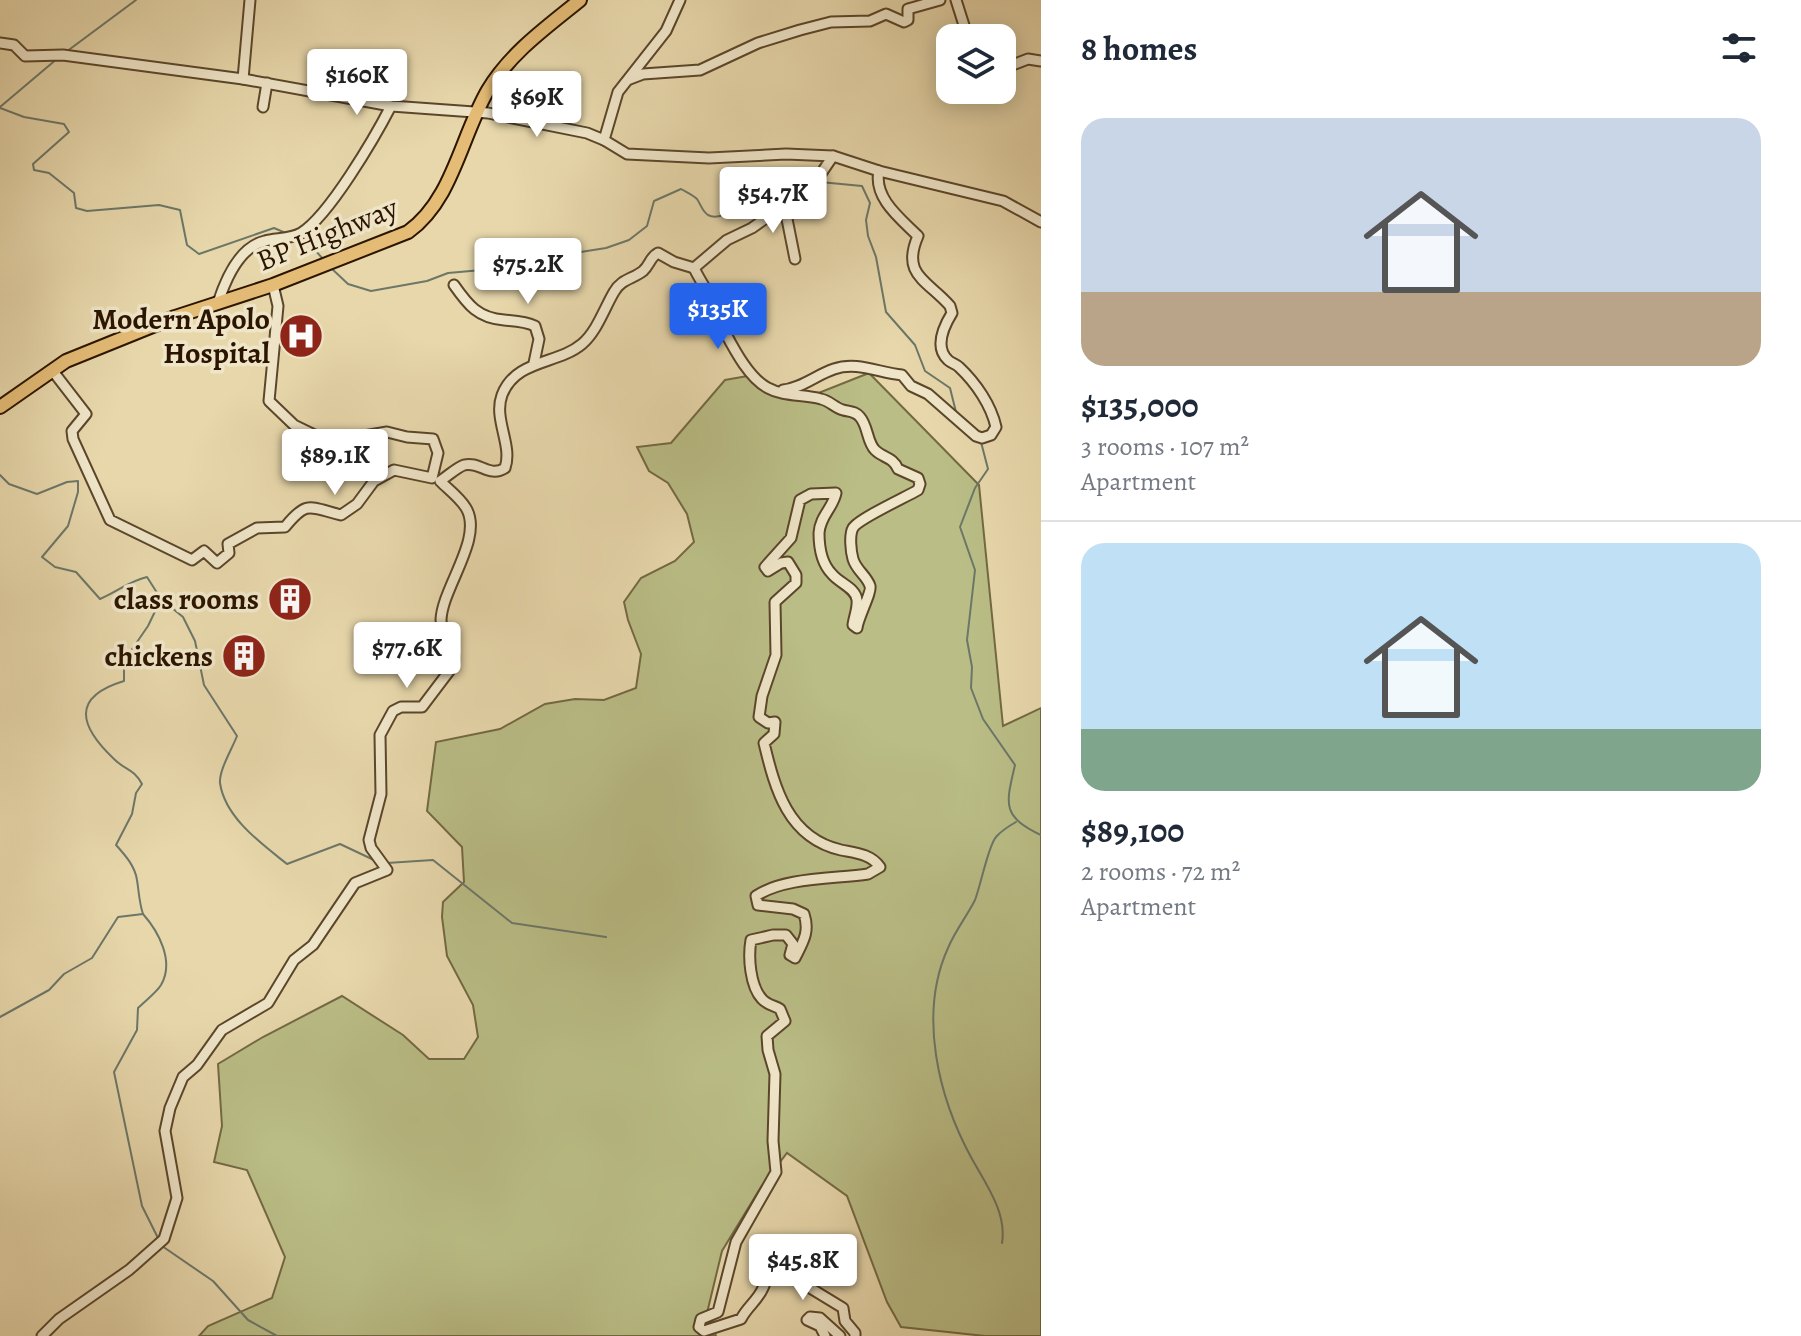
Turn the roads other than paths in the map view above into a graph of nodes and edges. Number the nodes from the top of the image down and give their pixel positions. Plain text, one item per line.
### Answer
1 (250, 0) edge
2 (580, 0) edge
3 (680, 0) edge
4 (942, 0) edge
5 (956, 0) edge
6 (964, 24) edge
7 (0, 43) edge
8 (1041, 61) edge
9 (1016, 64) edge
10 (243, 79) junction
11 (627, 80) junction
12 (267, 83) junction
13 (391, 106) junction
14 (263, 107) dead end
15 (476, 114) junction
16 (604, 140) junction
17 (833, 156) junction
18 (879, 171) junction
19 (784, 204) junction
20 (1041, 222) edge
21 (795, 259) dead end
22 (694, 268) junction
23 (273, 285) junction
24 (454, 285) dead end
25 (218, 303) junction
26 (534, 363) junction
27 (52, 370) junction
28 (779, 391) junction
29 (0, 407) edge
30 (436, 479) junction
31 (42, 1336) edge
32 (825, 1336) edge
33 (840, 1336) edge
34 (855, 1336) edge

1 - 10 street
2 - 15 highway, BP Highway
3 - 11 street
4 - 5 street
4 - 11 street
5 - 6 street
7 - 10 street
8 - 9 street
10 - 12 street
11 - 16 street
12 - 13 street
12 - 14 street
13 - 15 street
13 - 25 street
15 - 16 street
15 - 23 highway, BP Highway
16 - 17 street
17 - 18 street
17 - 19 street
18 - 20 street
18 - 28 street
19 - 21 street
19 - 22 street
22 - 26 street
22 - 28 street
23 - 25 highway, BP Highway
23 - 30 street
24 - 26 street
25 - 27 highway, BP Highway
26 - 30 street
27 - 29 highway, BP Highway
27 - 30 street
28 - 34 street
30 - 31 street
32 - 33 street

